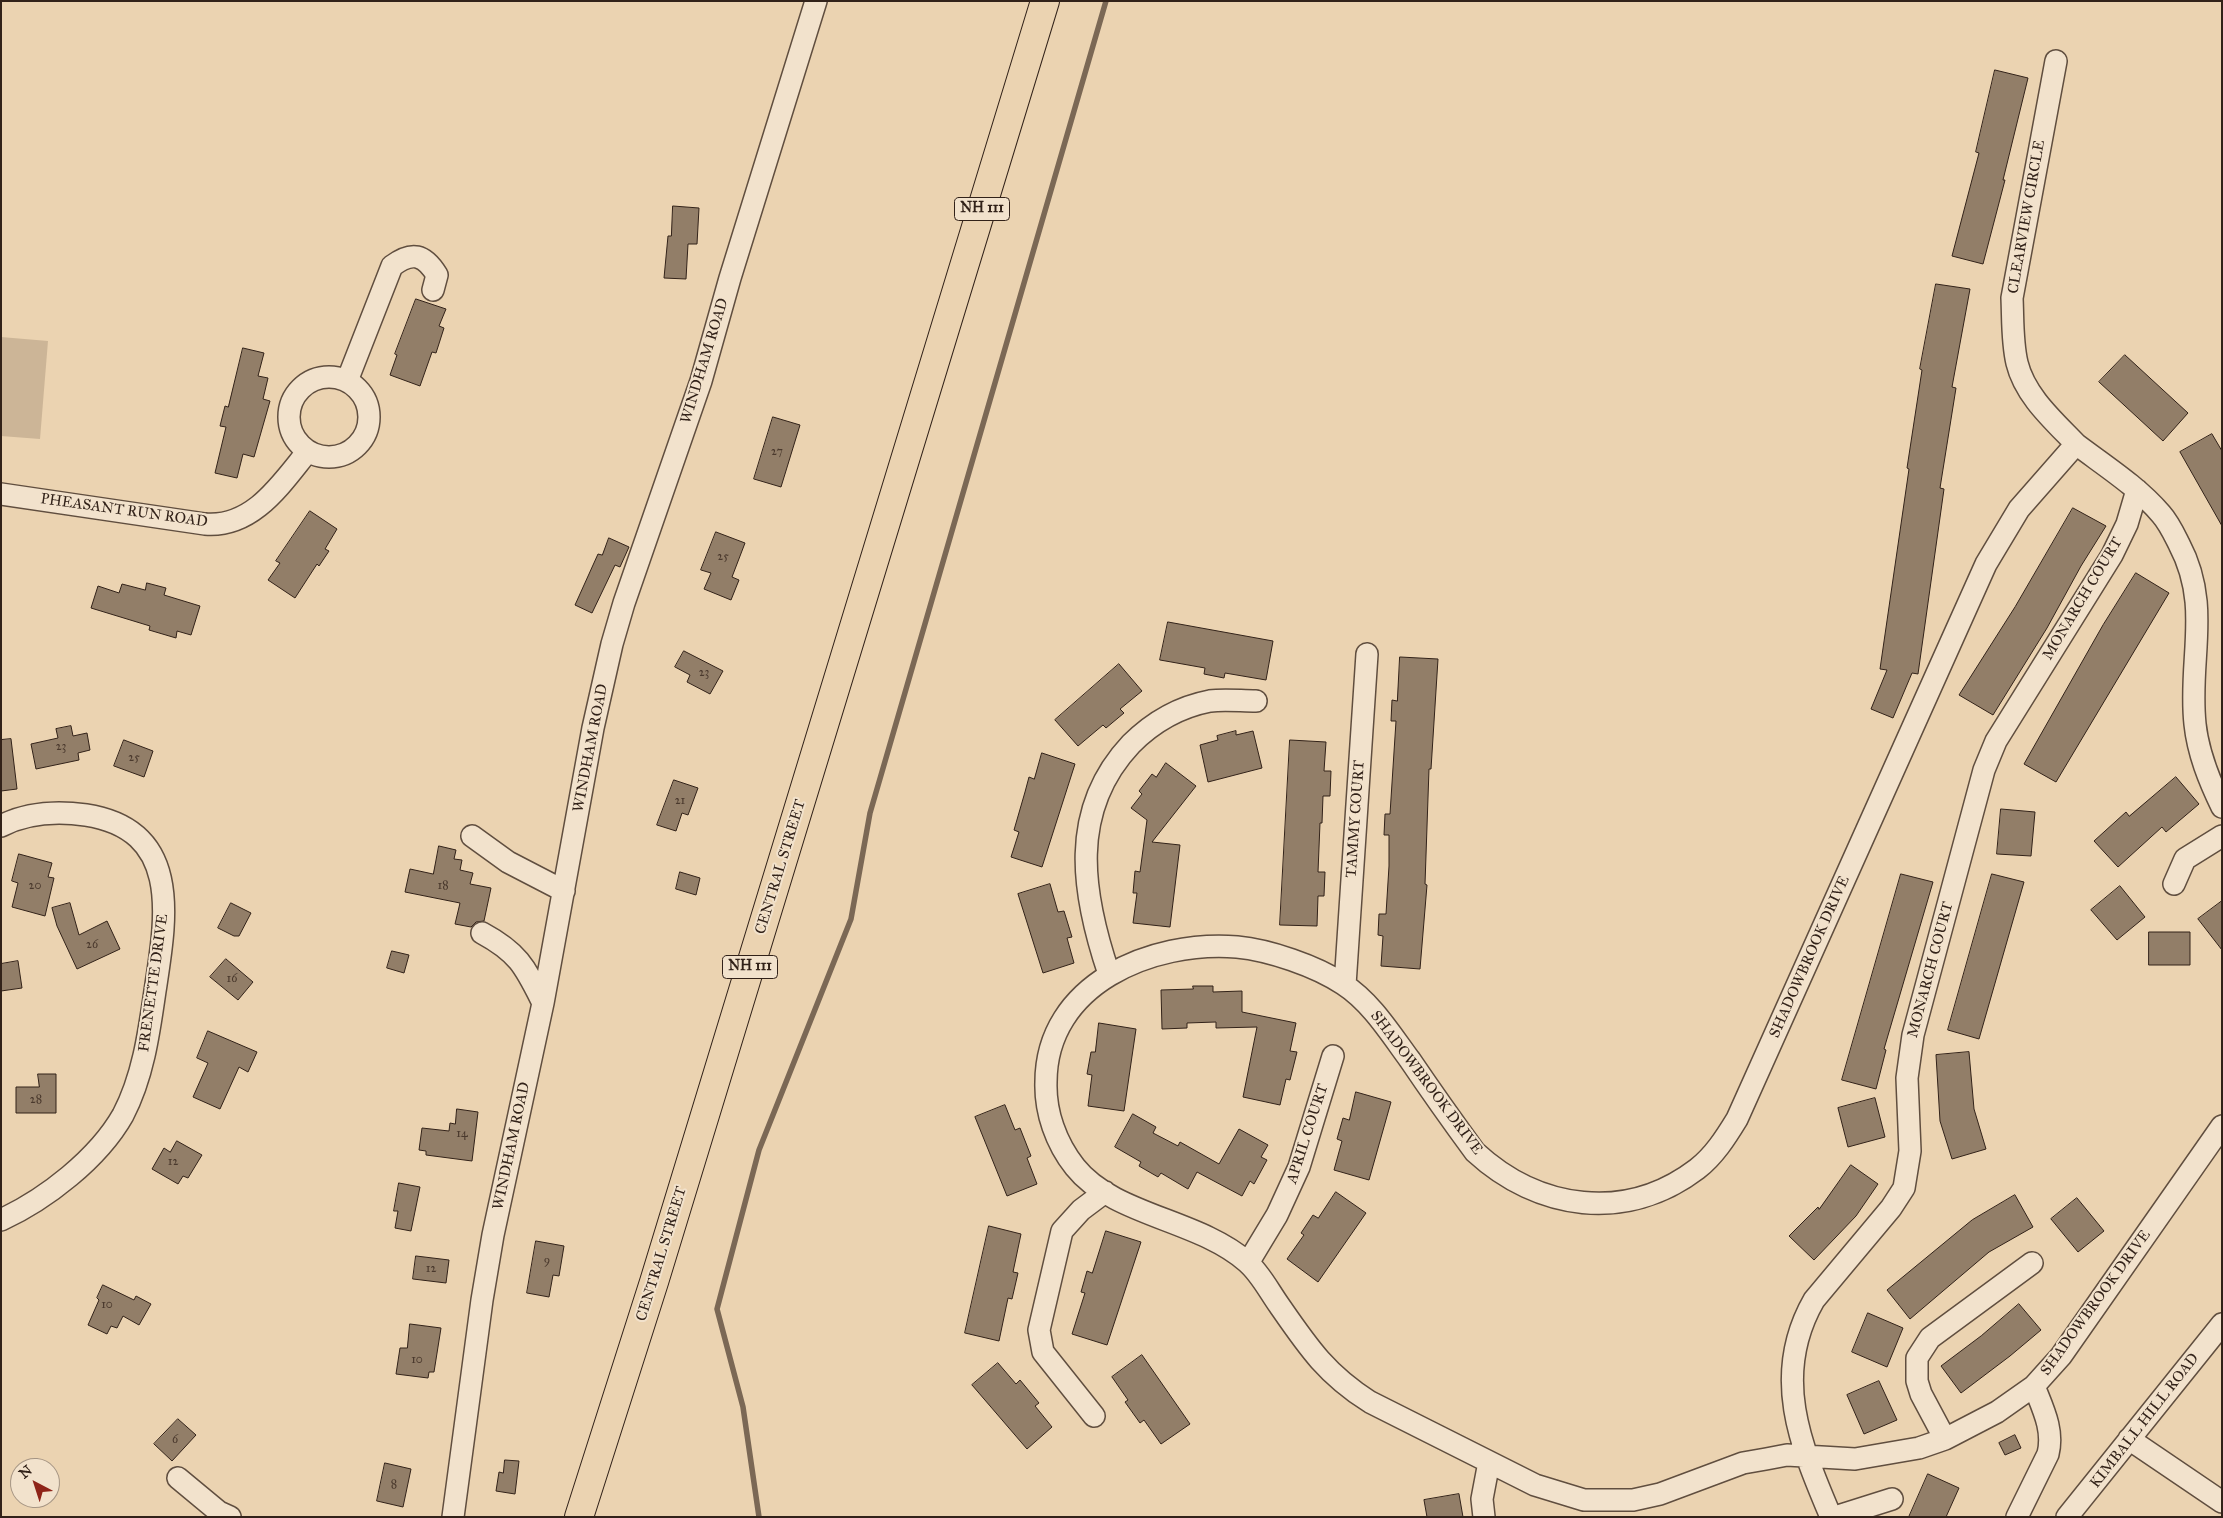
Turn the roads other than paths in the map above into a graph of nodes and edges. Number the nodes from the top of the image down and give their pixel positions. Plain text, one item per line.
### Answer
1 (816, 1) edge
2 (1045, 1) edge
3 (2056, 61) dead end
4 (433, 290) dead end
5 (347, 381) junction
6 (2076, 444) junction
7 (308, 451) junction
8 (2137, 490) junction
9 (1, 494) edge
10 (1367, 654) dead end
11 (1256, 701) dead end
12 (2222, 807) edge
13 (1, 826) edge
14 (472, 836) dead end
15 (2222, 836) edge
16 (2174, 884) dead end
17 (564, 891) junction
18 (482, 933) dead end
19 (1109, 974) junction
20 (1345, 985) junction
21 (543, 1003) junction
22 (1333, 1056) dead end
23 (2222, 1126) edge
24 (1106, 1192) junction
25 (1, 1220) edge
26 (2032, 1262) dead end
27 (1248, 1263) junction
28 (2222, 1324) edge
29 (2034, 1386) junction
30 (1094, 1416) dead end
31 (1945, 1439) junction
32 (2129, 1439) junction
33 (1805, 1457) junction
34 (1489, 1462) junction
35 (178, 1478) dead end
36 (1892, 1499) dead end
37 (2222, 1502) edge
38 (230, 1517) edge
39 (453, 1517) edge
40 (579, 1517) edge
41 (1484, 1517) edge
42 (1831, 1517) edge
43 (1835, 1517) edge
44 (2017, 1517) edge
45 (2067, 1517) edge

1 - 17 street, WINDHAM ROAD
2 - 40 main road, CENTRAL STREET / NH 111
3 - 6 street, CLEARVIEW CIRCLE
4 - 5 street
5 - 7 street
5 - 7 street
6 - 8 street
6 - 20 street, SHADOWBROOK DRIVE
7 - 9 street, PHEASANT RUN ROAD
8 - 12 street
8 - 33 street, MONARCH COURT
10 - 20 street, TAMMY COURT
11 - 19 street
13 - 25 street, FRENETTE DRIVE
14 - 17 street
15 - 16 street
17 - 21 street, WINDHAM ROAD
18 - 21 street
19 - 20 street, SHADOWBROOK DRIVE
19 - 24 street, SHADOWBROOK DRIVE
21 - 39 street, WINDHAM ROAD
22 - 27 street, APRIL COURT
23 - 29 street, SHADOWBROOK DRIVE
24 - 27 street, SHADOWBROOK DRIVE
24 - 30 street
26 - 31 street
27 - 34 street, SHADOWBROOK DRIVE
28 - 32 street, KIMBALL HILL ROAD
29 - 31 street, SHADOWBROOK DRIVE
29 - 44 street
31 - 33 street, SHADOWBROOK DRIVE
32 - 37 street
32 - 45 street, KIMBALL HILL ROAD
33 - 34 street, SHADOWBROOK DRIVE
33 - 42 street, MONARCH COURT
34 - 41 street
35 - 38 street
36 - 43 street

